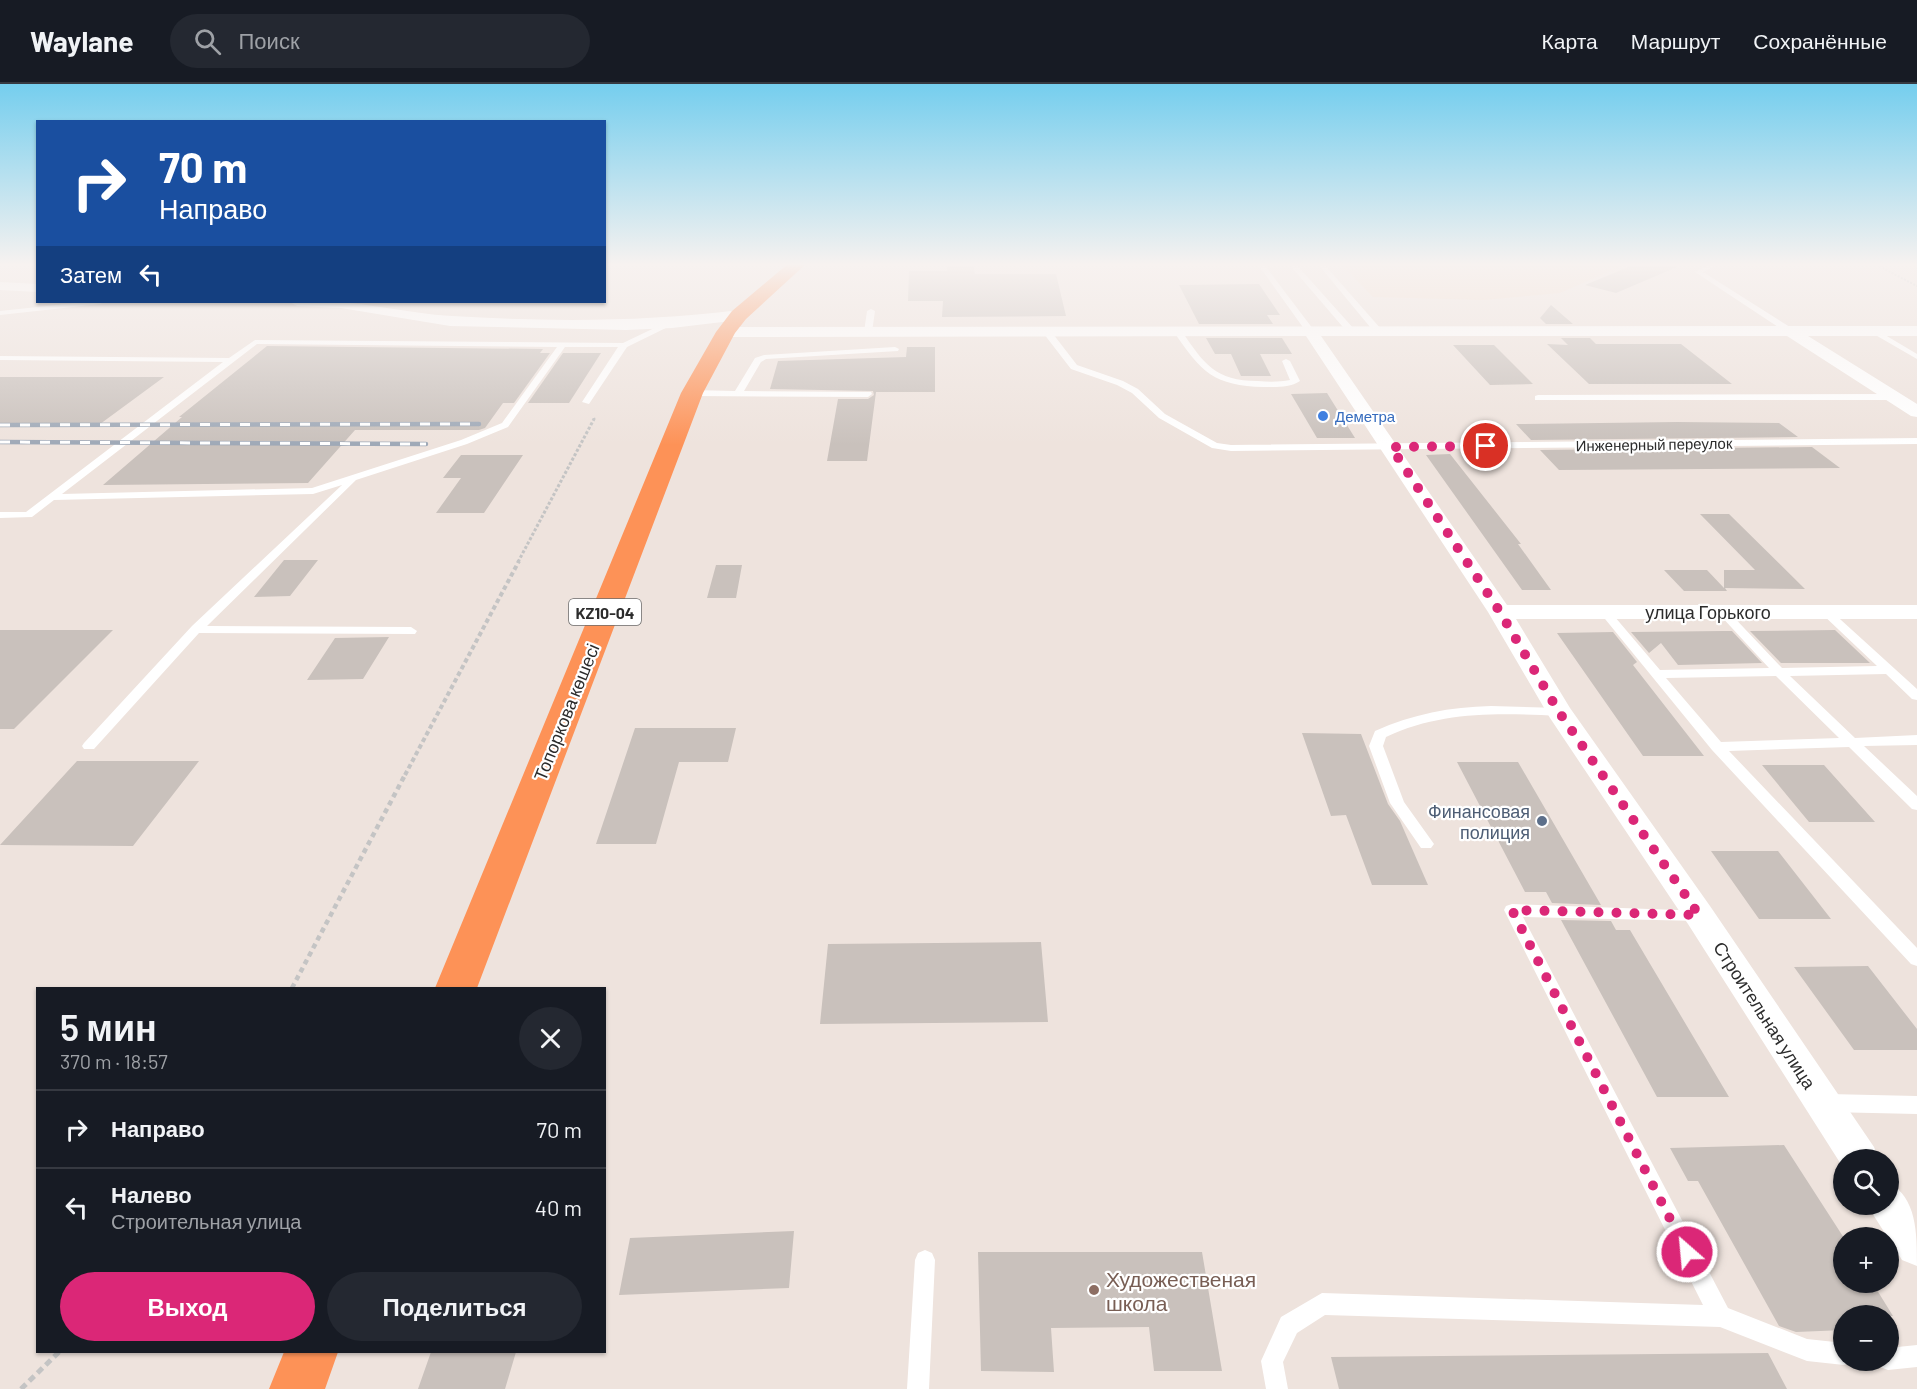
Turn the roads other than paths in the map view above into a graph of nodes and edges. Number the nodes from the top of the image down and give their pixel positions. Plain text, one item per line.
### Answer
1 (578, 324) edge
2 (651, 324) edge
3 (670, 324) edge
4 (727, 324) edge
5 (733, 324) junction
6 (869, 324) edge
7 (1304, 324) edge
8 (1345, 324) edge
9 (1372, 324) edge
10 (1779, 324) edge
11 (1351, 331) junction
12 (1378, 331) junction
13 (1790, 331) junction
14 (1875, 331) junction
15 (1917, 331) edge
16 (832, 332) junction
17 (868, 332) junction
18 (1047, 332) junction
19 (1178, 332) junction
20 (1310, 332) junction
21 (563, 344) junction
22 (624, 345) junction
23 (895, 350) dead end
24 (827, 352) junction
25 (1917, 357) edge
26 (0, 358) edge
27 (233, 360) junction
28 (1286, 360) dead end
29 (692, 393) junction
30 (738, 393) junction
31 (868, 394) dead end
32 (1894, 397) junction
33 (1538, 398) dead end
34 (586, 402) road end
35 (1917, 412) edge
36 (1917, 441) edge
37 (1391, 447) junction
38 (356, 477) junction
39 (52, 497) junction
40 (0, 515) edge
41 (1500, 612) junction
42 (1605, 612) junction
43 (1723, 612) junction
44 (1826, 612) junction
45 (1917, 612) edge
46 (196, 629) junction
47 (411, 631) dead end
48 (1890, 670) junction
49 (1656, 674) junction
50 (1781, 674) junction
51 (1917, 696) edge
52 (1559, 712) junction
53 (1917, 740) edge
54 (1854, 743) junction
55 (89, 746) dead end
56 (1717, 747) junction
57 (1917, 805) edge
58 (1426, 844) dead end
59 (1699, 915) junction
60 (1914, 953) edge
61 (456, 987) edge
62 (1823, 1102) junction
63 (1917, 1106) edge
64 (1853, 1149) edge
65 (1897, 1215) edge
66 (1917, 1245) edge
67 (925, 1260) dead end
68 (1720, 1316) junction
69 (311, 1353) edge
70 (1833, 1353) edge
71 (1917, 1356) edge
72 (1899, 1358) edge
73 (297, 1389) edge
74 (918, 1389) edge
75 (1277, 1389) edge

1 - 2 street
3 - 22 lane
4 - 5 street
5 - 16 street
5 - 29 highway, Топоркова көшесі / KZ10-04
6 - 17 lane
7 - 20 lane
8 - 11 lane
9 - 12 lane
10 - 13 lane
11 - 12 street
11 - 20 street
12 - 13 street
13 - 14 street
13 - 32 street
14 - 15 street
14 - 25 lane
16 - 17 street
16 - 24 lane
17 - 18 street
18 - 19 street
18 - 37 lane, Инженерный переулок
19 - 20 street
19 - 28 lane
20 - 37 street, Строительная улица
21 - 22 lane
21 - 27 lane
21 - 38 lane
22 - 34 lane
23 - 24 lane
24 - 30 lane
26 - 27 lane
27 - 39 lane
29 - 30 lane
29 - 61 highway, Топоркова көшесі / KZ10-04
30 - 31 lane
32 - 33 lane
32 - 35 street
36 - 37 lane, Инженерный переулок
37 - 41 street, Строительная улица
38 - 39 lane
38 - 46 lane
39 - 40 lane
41 - 42 street, улица Горького
41 - 52 street, Строительная улица
42 - 43 street, улица Горького
42 - 49 lane
43 - 44 street, улица Горького
43 - 50 lane
44 - 45 street, улица Горького
44 - 48 lane
46 - 47 lane
46 - 55 lane
48 - 50 lane
48 - 51 lane
49 - 50 lane
49 - 56 lane
50 - 54 lane
52 - 58 lane
52 - 59 street, Строительная улица
53 - 54 lane
54 - 56 lane
54 - 57 lane
56 - 60 lane
59 - 62 street, Строительная улица
59 - 68 lane
62 - 63 lane
62 - 64 street, Строительная улица
65 - 66 street
67 - 74 lane
68 - 70 lane
68 - 75 lane
69 - 73 highway
71 - 72 lane

